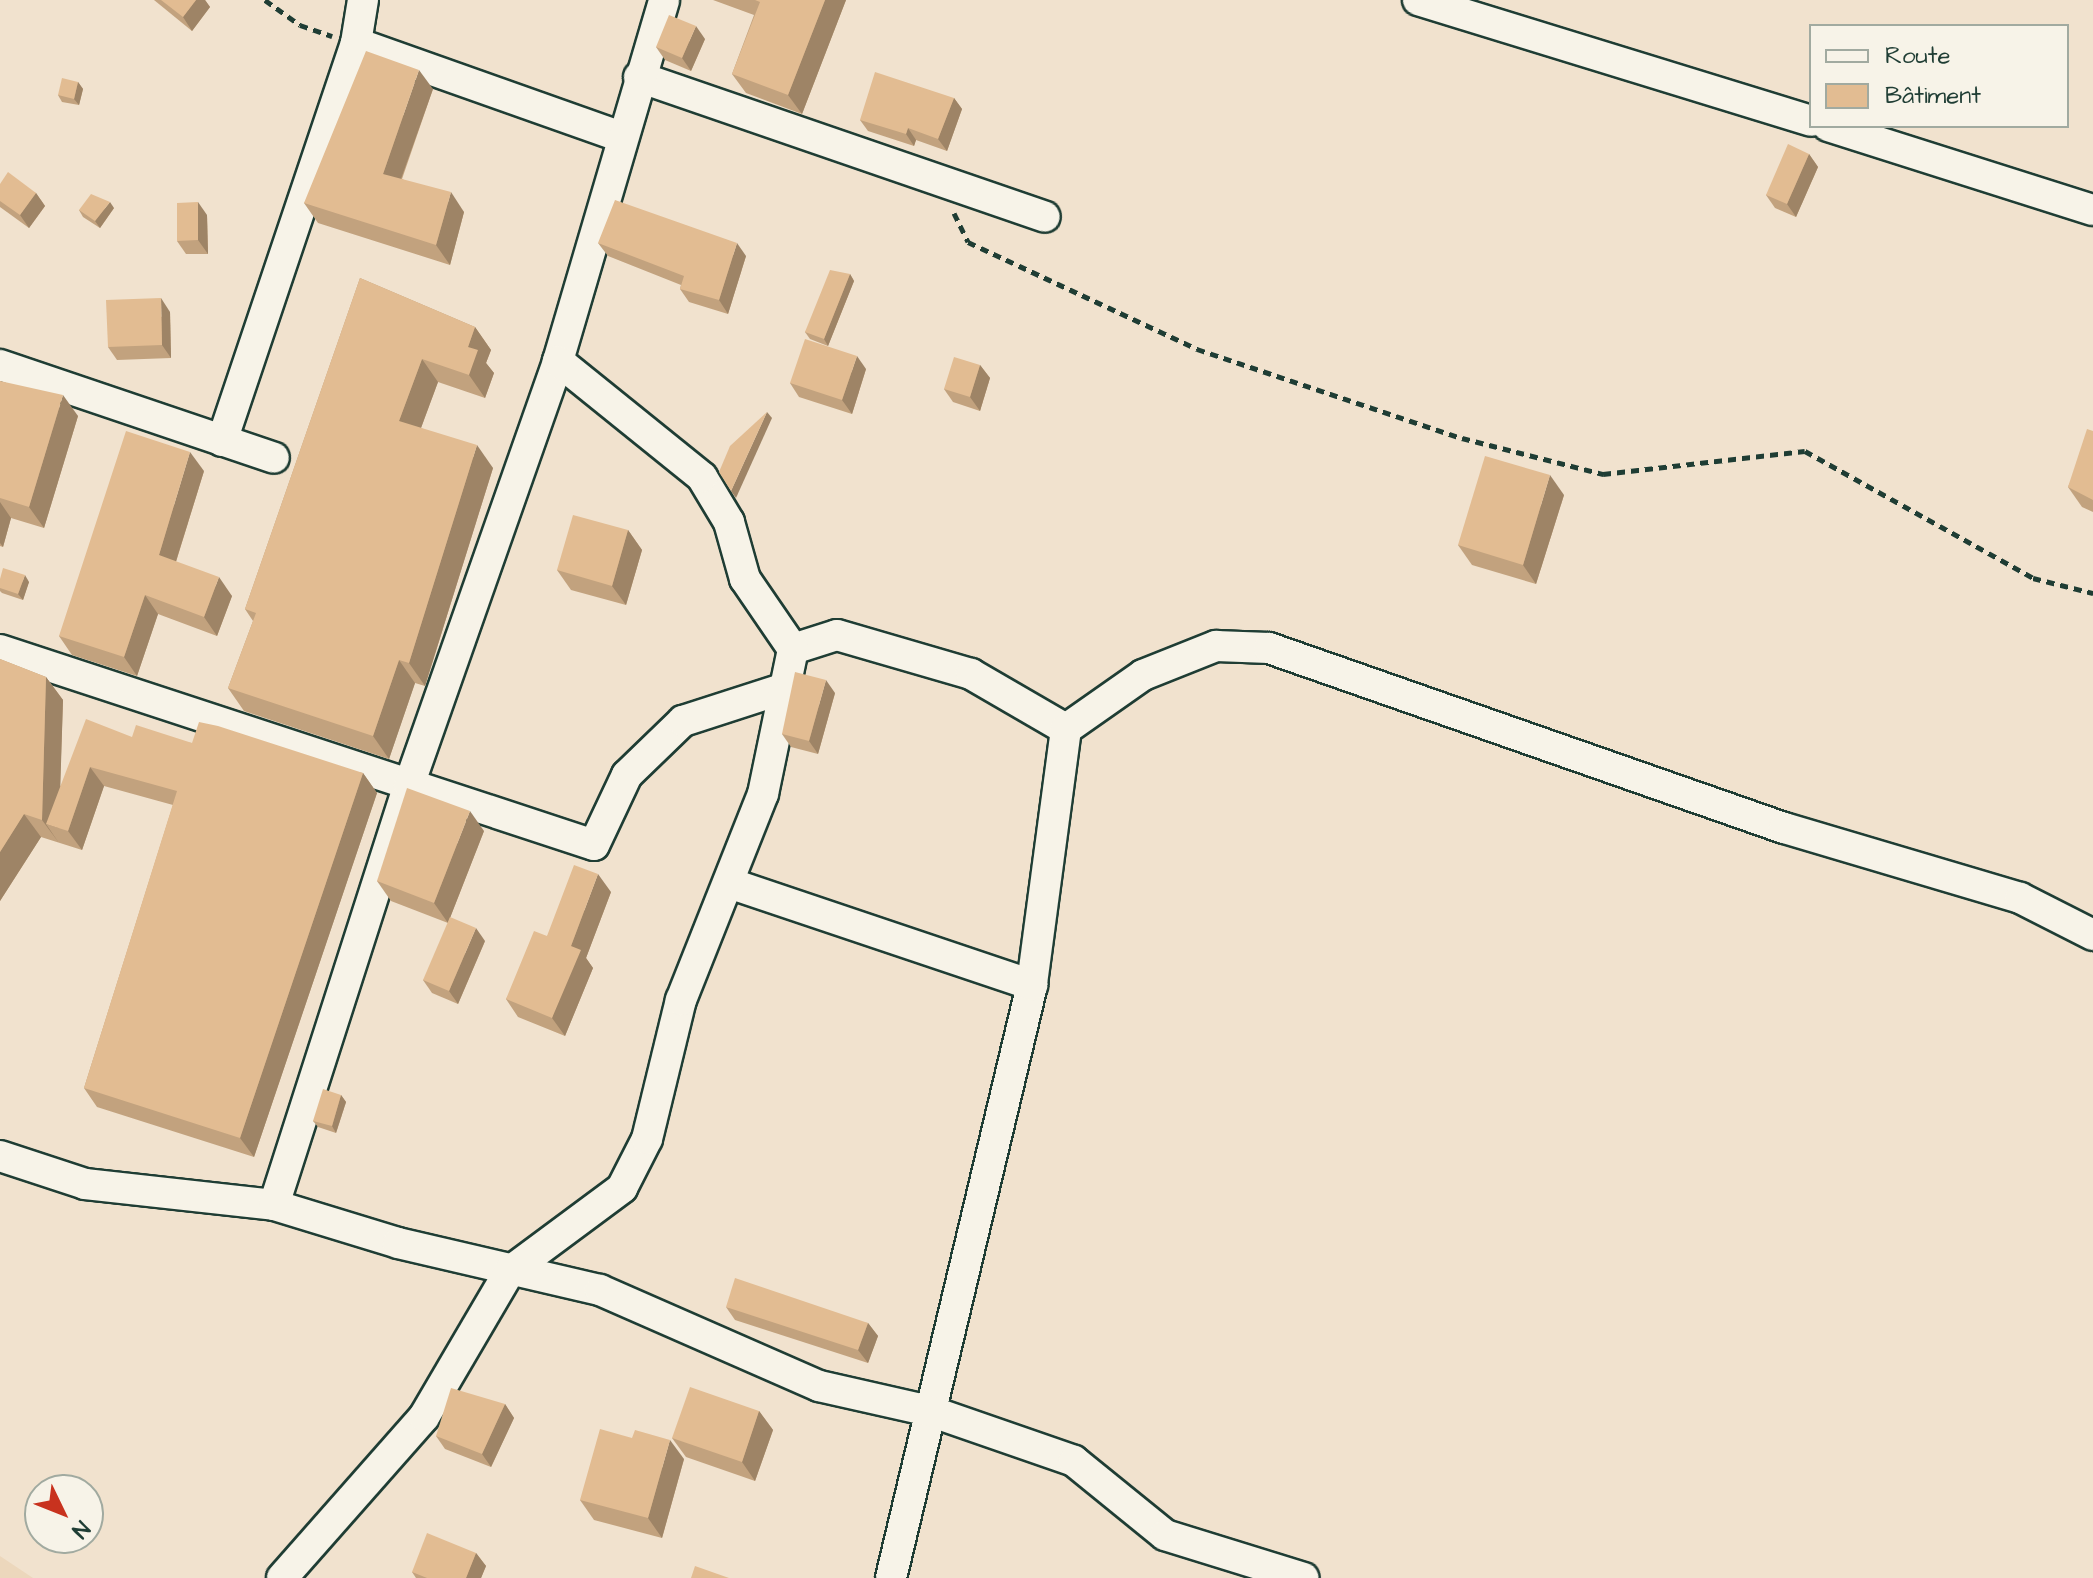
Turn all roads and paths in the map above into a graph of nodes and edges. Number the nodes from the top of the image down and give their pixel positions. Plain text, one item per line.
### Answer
1 (265, 0) edge
2 (363, 0) edge
3 (664, 0) edge
4 (1418, 0) edge
5 (356, 43) junction
6 (639, 77) junction
7 (1809, 120) edge
8 (1834, 128) edge
9 (619, 136) junction
10 (938, 180) junction
11 (2093, 210) edge
12 (1045, 217) dead end
13 (558, 361) junction
14 (1, 370) edge
15 (222, 441) junction
16 (274, 458) dead end
17 (2093, 593) edge
18 (793, 649) junction
19 (0, 650) edge
20 (785, 688) junction
21 (1066, 729) junction
22 (409, 785) junction
23 (729, 883) junction
24 (2093, 935) edge
25 (1032, 985) junction
26 (0, 1156) edge
27 (274, 1205) junction
28 (509, 1272) junction
29 (930, 1411) junction
30 (282, 1578) edge
31 (891, 1578) edge
32 (1304, 1578) edge

1 - 5 path
2 - 5 street
3 - 6 street
4 - 7 street
5 - 9 street
5 - 15 street
6 - 9 street
6 - 10 street
8 - 11 street
9 - 13 street
10 - 12 street
10 - 17 path
13 - 18 street
13 - 22 street
14 - 15 street
15 - 16 street
18 - 20 street
18 - 21 street
19 - 22 street
20 - 22 street
20 - 23 street
21 - 24 street
21 - 25 street
22 - 27 street
23 - 25 street
23 - 28 street
25 - 29 street
26 - 27 street
27 - 28 street
28 - 29 street
28 - 30 street
29 - 31 street
29 - 32 street

